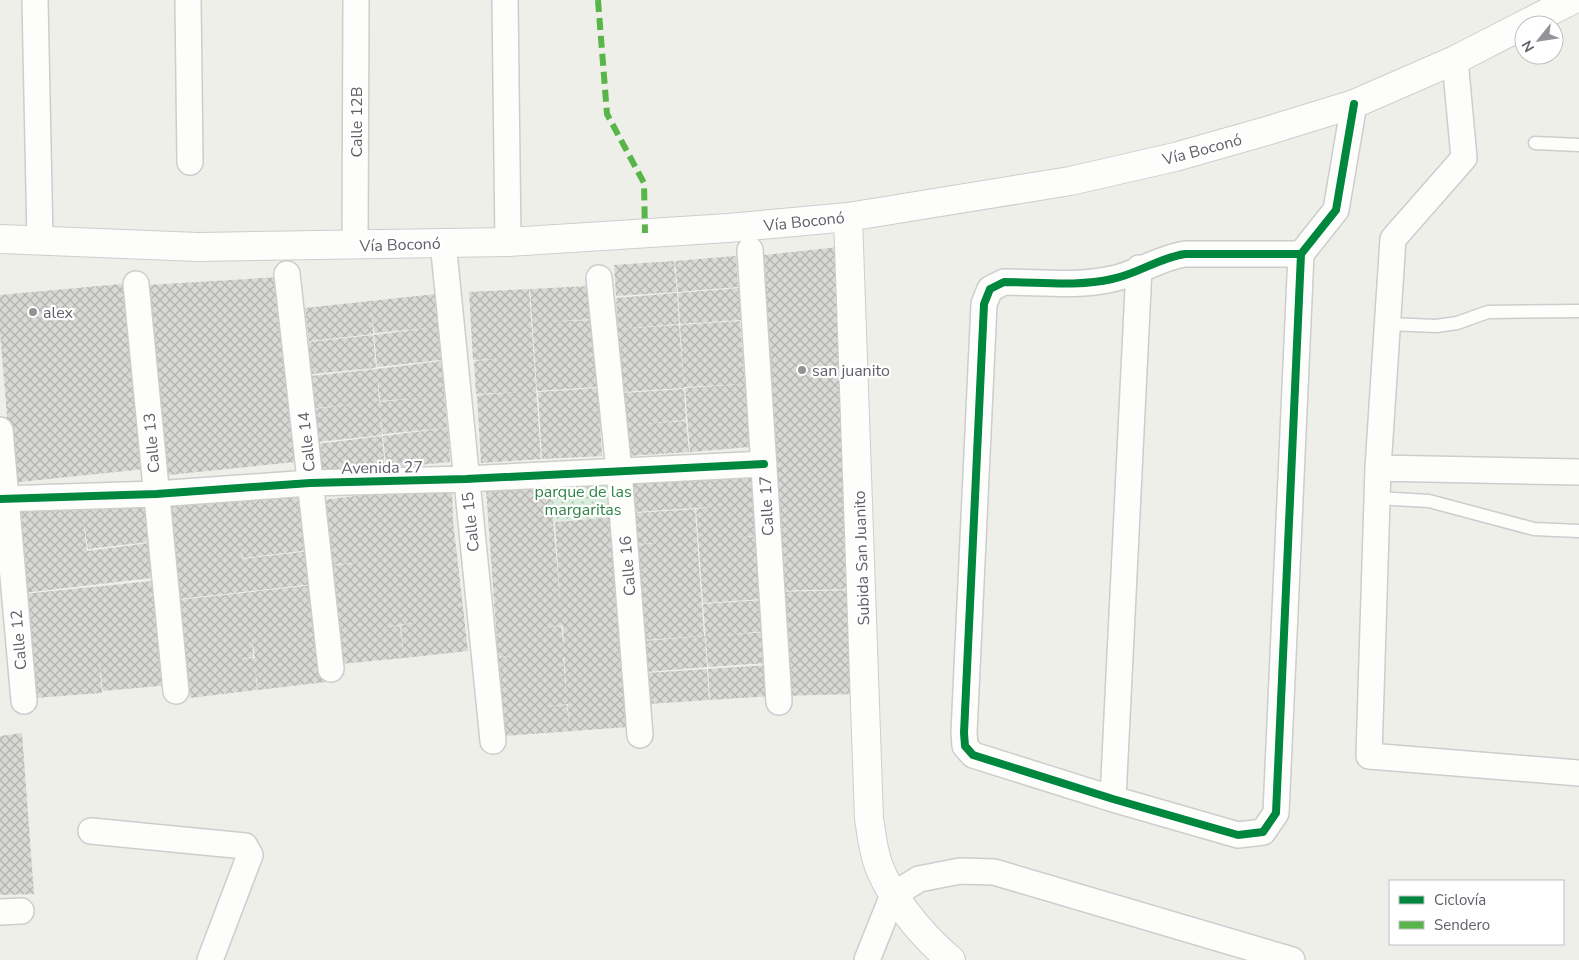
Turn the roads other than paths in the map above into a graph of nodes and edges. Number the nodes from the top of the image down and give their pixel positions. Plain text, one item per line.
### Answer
1 (35, 0) edge
2 (188, 0) edge
3 (356, 0) edge
4 (505, 0) edge
5 (1572, 0) edge
6 (1454, 60) junction
7 (1354, 104) junction
8 (1535, 143) dead end
9 (1579, 145) edge
10 (190, 162) dead end
11 (848, 217) junction
12 (0, 239) edge
13 (40, 240) junction
14 (443, 242) junction
15 (508, 242) junction
16 (355, 245) junction
17 (750, 250) dead end
18 (1301, 254) junction
19 (1139, 268) junction
20 (287, 274) dead end
21 (599, 278) dead end
22 (136, 284) dead end
23 (1579, 311) edge
24 (1388, 324) junction
25 (0, 430) edge
26 (764, 464) junction
27 (1378, 468) junction
28 (619, 471) junction
29 (1579, 472) edge
30 (466, 479) junction
31 (310, 483) junction
32 (156, 494) junction
33 (1377, 498) junction
34 (3, 499) edge
35 (1579, 531) edge
36 (331, 669) dead end
37 (176, 691) dead end
38 (24, 701) dead end
39 (779, 702) dead end
40 (640, 735) dead end
41 (493, 741) dead end
42 (1579, 773) edge
43 (1113, 799) junction
44 (92, 831) dead end
45 (892, 895) junction
46 (1277, 958) edge
47 (210, 960) edge
48 (867, 960) edge
49 (950, 960) edge

1 - 13 street
2 - 10 street
3 - 16 street, Calle 12B
4 - 15 street
5 - 6 main road, Vía Boconó
6 - 7 main road, Vía Boconó
6 - 24 street
7 - 11 main road, Vía Boconó
7 - 18 street
8 - 9 lane
11 - 15 main road, Vía Boconó
11 - 45 main road, Subida San Juanito
12 - 13 main road, Vía Boconó
13 - 16 main road, Vía Boconó
14 - 15 main road, Vía Boconó
14 - 16 main road, Vía Boconó
14 - 30 street, Calle 15
17 - 26 street, Calle 17
18 - 19 street
18 - 43 street
19 - 43 street
19 - 43 street
20 - 31 street, Calle 14
21 - 28 street, Calle 16
22 - 32 street, Calle 13
23 - 24 lane
24 - 27 street
25 - 34 street, Calle 12
26 - 28 street, Avenida 27
26 - 39 street, Calle 17
27 - 29 street
27 - 33 street
28 - 30 street, Avenida 27
28 - 40 street, Calle 16
30 - 31 street, Avenida 27
30 - 41 street, Calle 15
31 - 32 street, Avenida 27
31 - 36 street, Calle 14
32 - 34 street, Avenida 27
32 - 37 street, Calle 13
33 - 35 lane
33 - 42 street
34 - 38 street, Calle 12
44 - 47 street
45 - 46 street
45 - 48 street
45 - 49 main road

